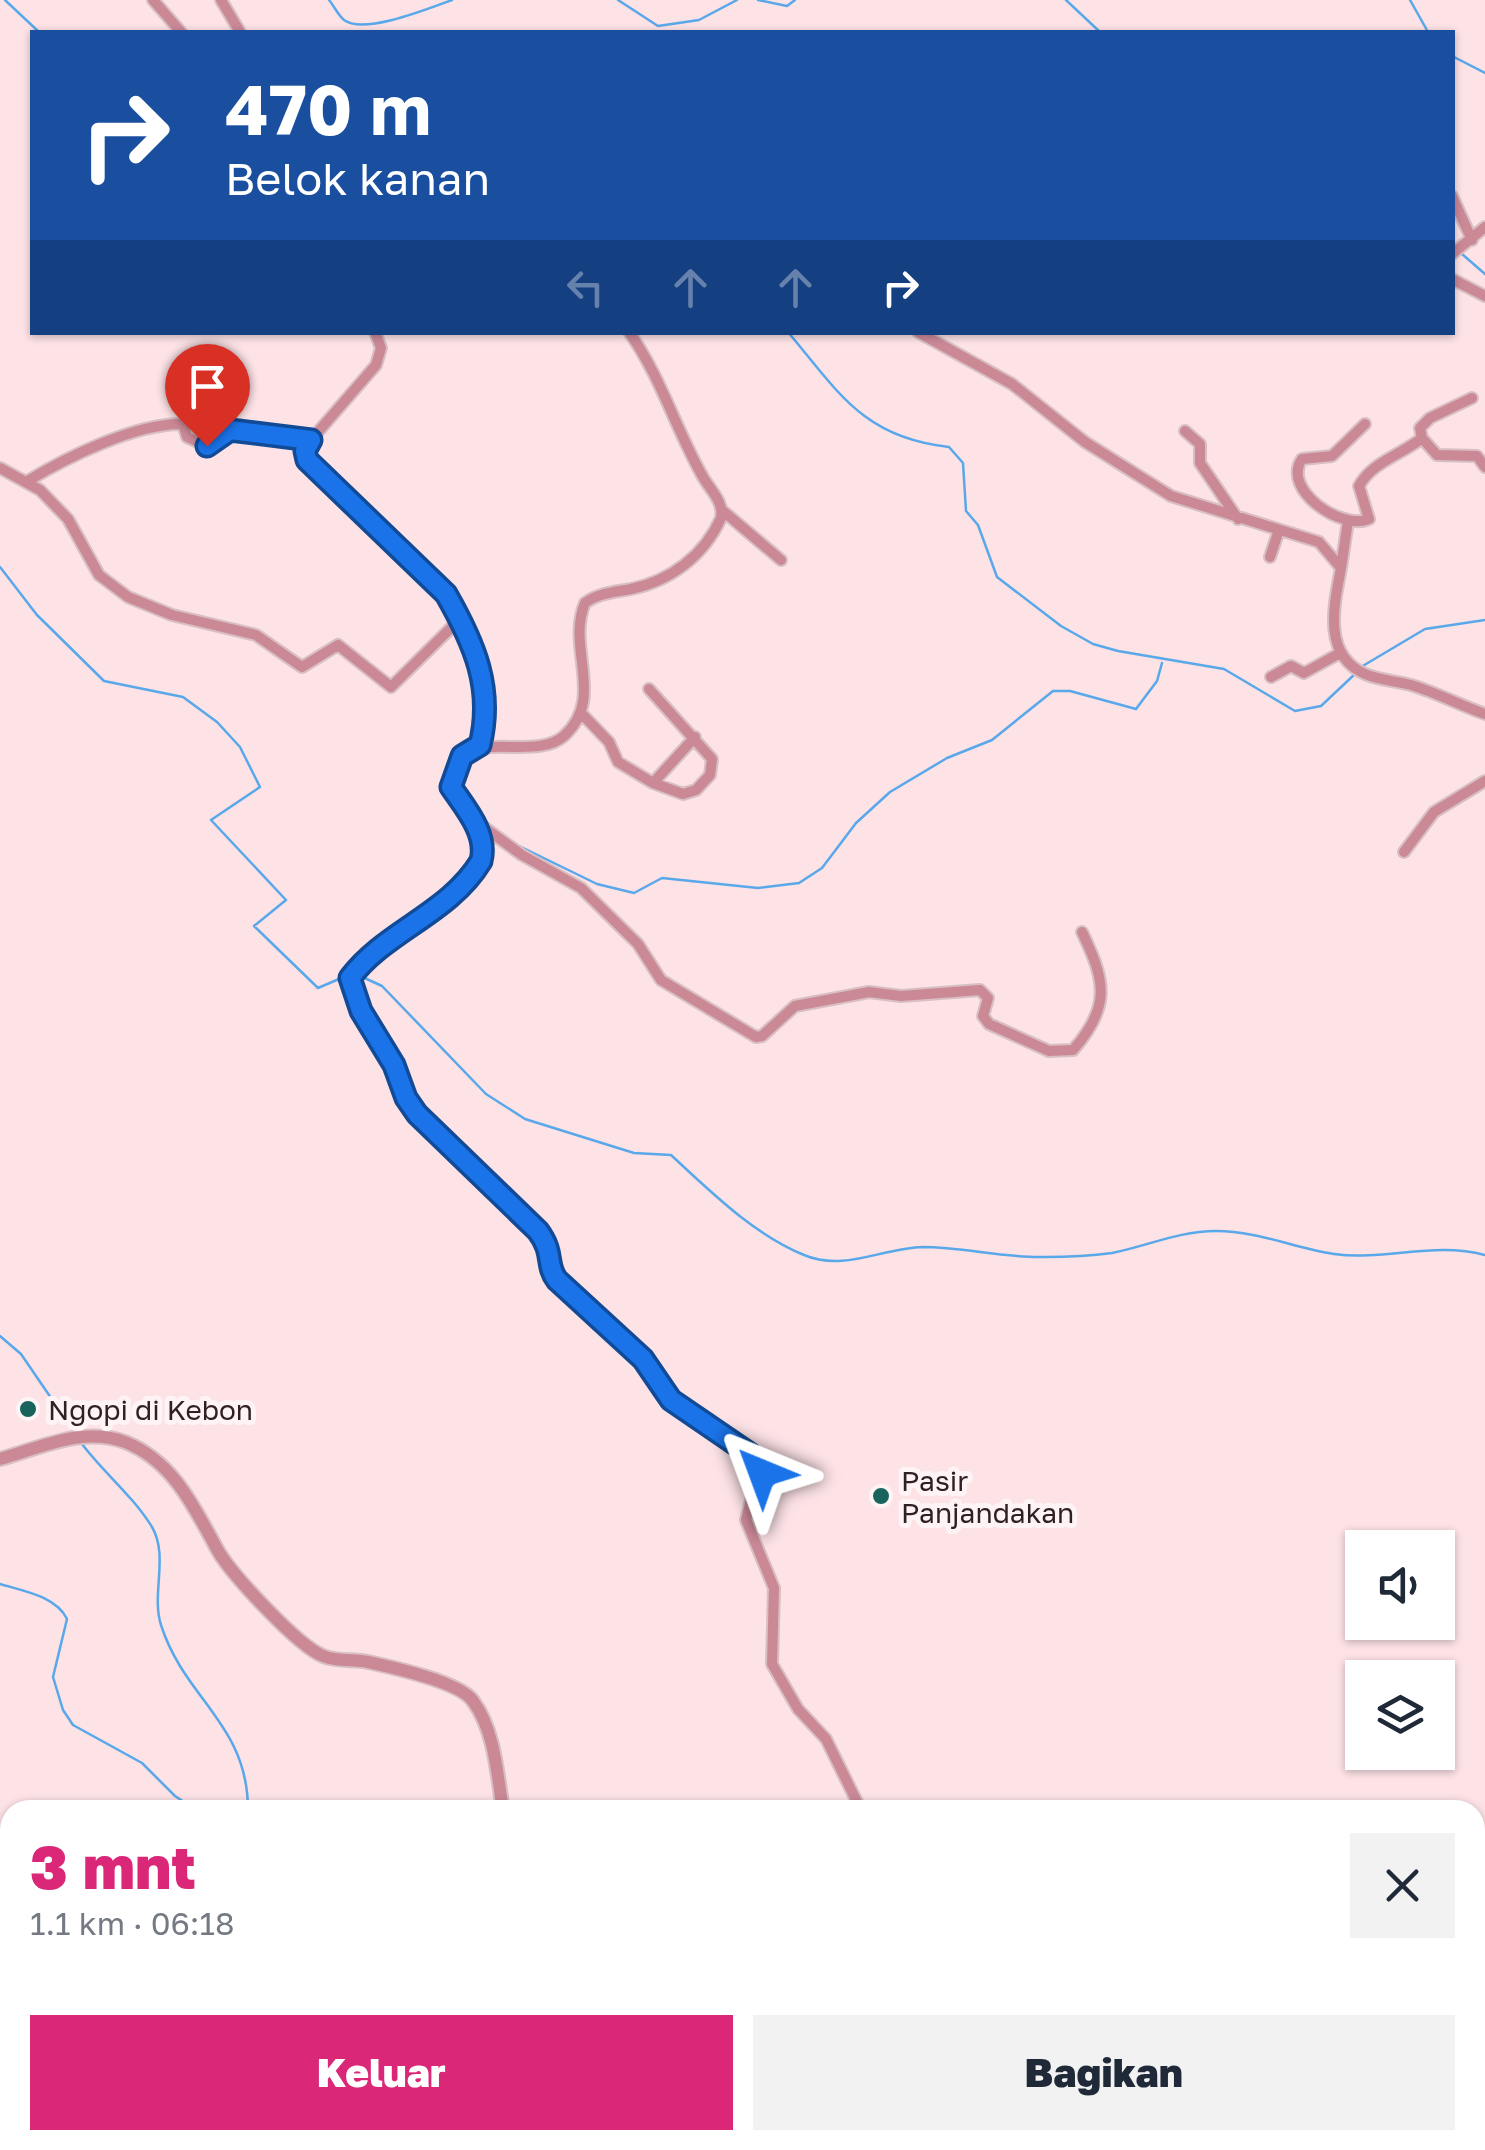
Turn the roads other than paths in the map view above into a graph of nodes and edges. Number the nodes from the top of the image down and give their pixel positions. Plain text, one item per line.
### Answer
1 (153, 0) edge
2 (221, 0) edge
3 (179, 30) edge
4 (239, 30) edge
5 (1455, 203) edge
6 (1485, 227) edge
7 (1472, 240) junction
8 (1455, 251) edge
9 (1455, 281) edge
10 (1485, 296) edge
11 (376, 335) edge
12 (630, 335) edge
13 (923, 335) edge
14 (1472, 398) dead end
15 (1365, 424) dead end
16 (1184, 431) dead end
17 (1422, 438) junction
18 (311, 440) junction
19 (1485, 467) edge
20 (0, 468) edge
21 (26, 482) junction
22 (723, 512) junction
23 (1238, 520) junction
24 (1348, 521) junction
25 (1278, 532) junction
26 (1270, 557) dead end
27 (782, 560) dead end
28 (1342, 568) junction
29 (460, 618) junction
30 (1340, 653) junction
31 (1271, 676) dead end
32 (649, 688) dead end
33 (1485, 714) edge
34 (583, 715) junction
35 (695, 737) junction
36 (480, 745) junction
37 (1485, 781) edge
38 (652, 783) junction
39 (473, 819) junction
40 (1404, 852) dead end
41 (1082, 932) dead end
42 (0, 1459) edge
43 (501, 1800) edge
44 (856, 1800) edge

1 - 3 street
2 - 4 street
5 - 7 street
6 - 7 street
7 - 8 street
9 - 10 street
11 - 18 street
12 - 22 street
13 - 23 street
14 - 17 street
15 - 24 street
16 - 23 street
17 - 19 street
17 - 24 street
18 - 21 street
18 - 29 street
20 - 21 street
21 - 29 street
22 - 27 street
22 - 34 street
23 - 25 street
24 - 28 street
25 - 26 street
25 - 28 street
28 - 30 street
29 - 36 street
30 - 31 street
30 - 33 street
32 - 35 street
34 - 36 street
34 - 38 street
35 - 38 street
35 - 38 street
36 - 39 street
37 - 40 street
39 - 41 street
39 - 44 street
42 - 43 street

